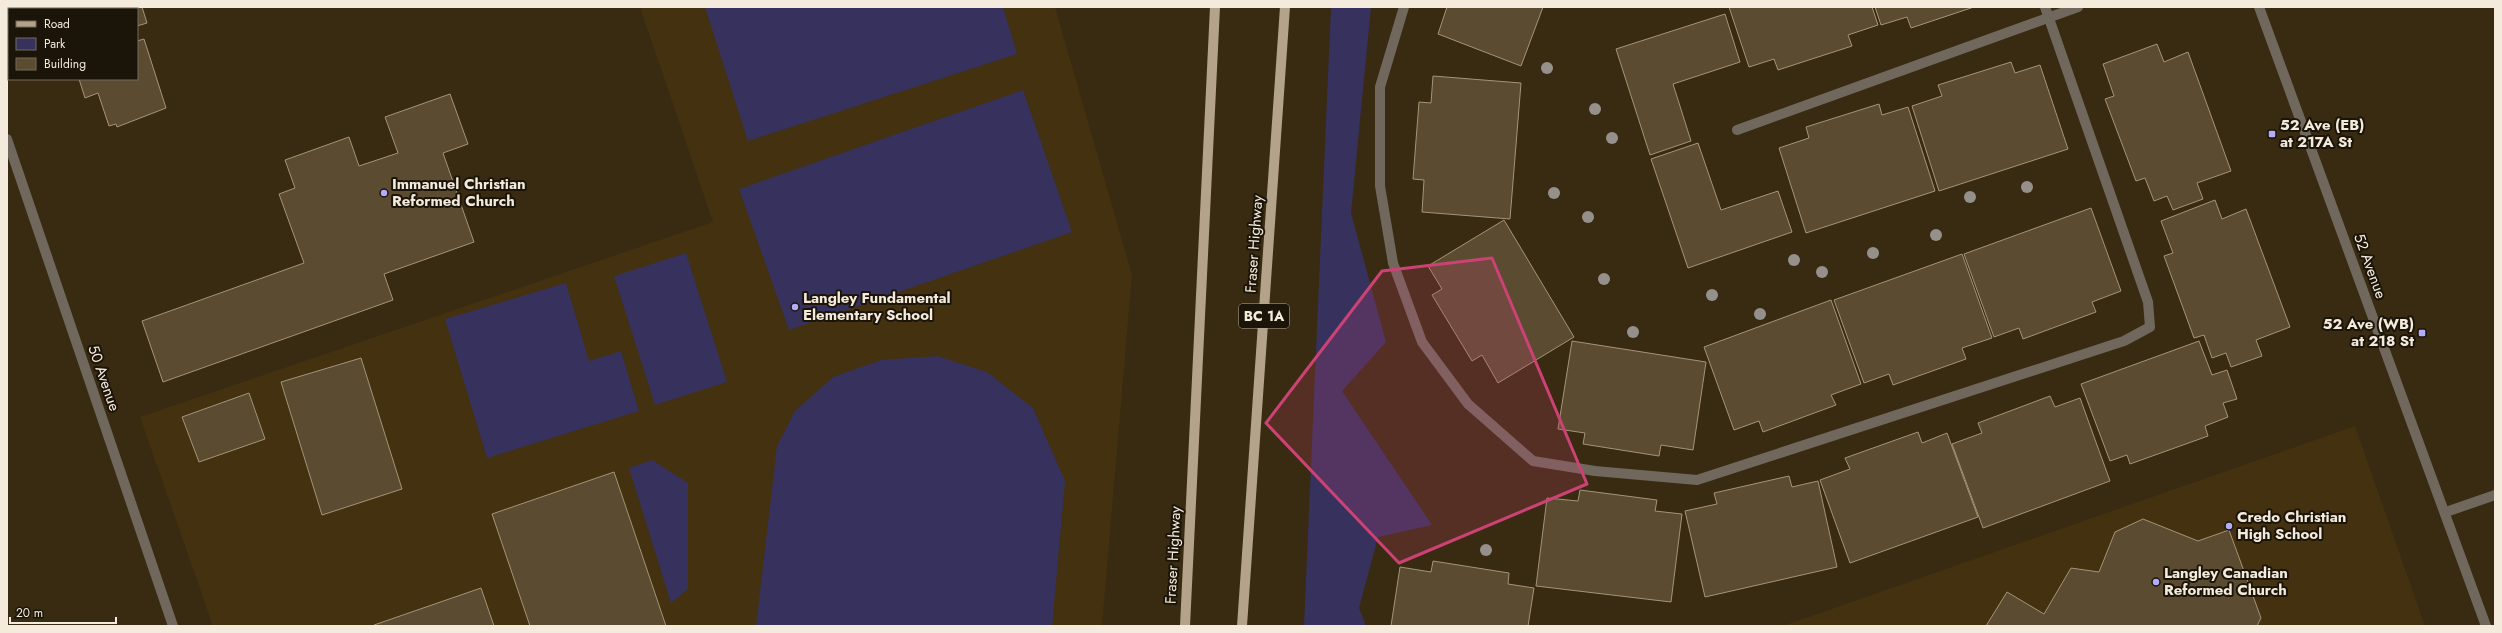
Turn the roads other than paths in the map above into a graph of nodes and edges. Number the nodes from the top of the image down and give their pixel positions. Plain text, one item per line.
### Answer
1 (1215, 7) edge
2 (1285, 7) edge
3 (1404, 7) edge
4 (2045, 7) edge
5 (2078, 7) edge
6 (2259, 7) edge
7 (2049, 18) junction
8 (1737, 130) dead end
9 (7, 139) edge
10 (2495, 496) edge
11 (2446, 512) junction
12 (173, 626) edge
13 (1185, 626) edge
14 (1242, 626) edge
15 (2486, 626) edge

1 - 13 main road, Fraser Highway
2 - 14 main road, Fraser Highway / BC 1A
3 - 7 street
4 - 7 street
5 - 7 street
6 - 11 street, 52 Avenue
7 - 8 street
9 - 12 street, 50 Avenue
10 - 11 street
11 - 15 street, 52 Avenue

